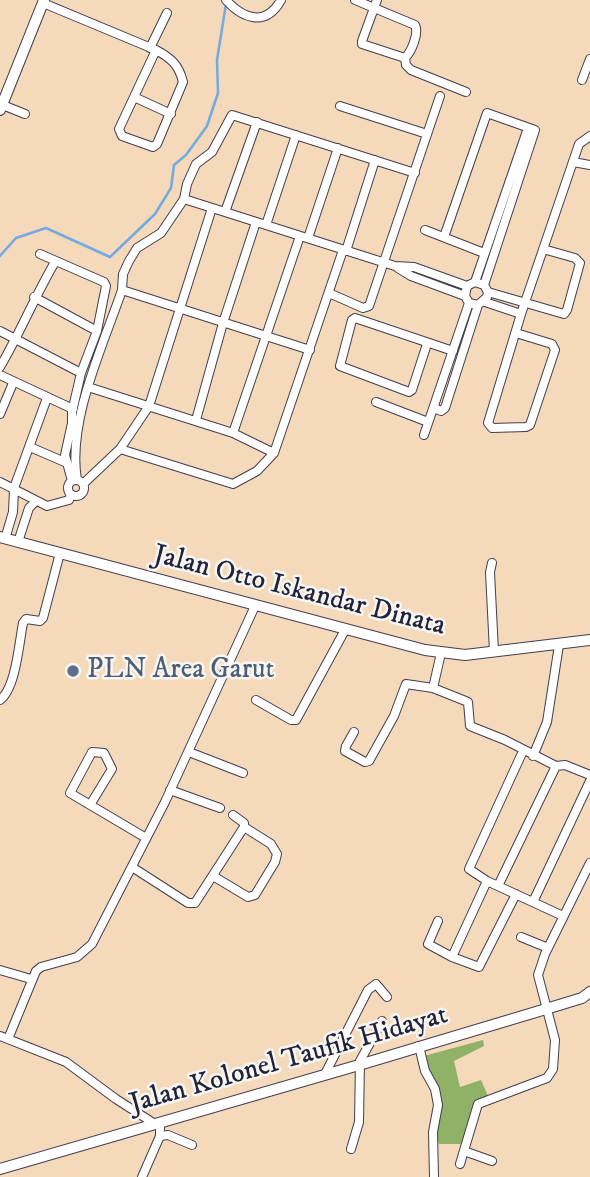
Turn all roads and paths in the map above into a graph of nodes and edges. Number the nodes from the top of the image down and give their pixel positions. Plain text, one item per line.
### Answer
1 (226, 0) edge
2 (281, 0) edge
3 (355, 0) edge
4 (44, 1) edge
5 (376, 4) edge
6 (167, 13) dead end
7 (153, 49) junction
8 (405, 58) junction
9 (590, 59) edge
10 (582, 80) dead end
11 (467, 92) dead end
12 (440, 96) dead end
13 (134, 97) junction
14 (1, 106) edge
15 (340, 106) dead end
16 (25, 114) dead end
17 (171, 114) junction
18 (257, 122) junction
19 (427, 134) junction
20 (296, 135) junction
21 (590, 136) edge
22 (338, 148) junction
23 (375, 160) junction
24 (573, 162) junction
25 (590, 165) edge
26 (415, 173) junction
27 (184, 199) junction
28 (506, 205) junction
29 (212, 208) junction
30 (225, 212) junction
31 (256, 222) junction
32 (266, 225) junction
33 (425, 230) dead end
34 (304, 237) junction
35 (444, 237) junction
36 (542, 249) junction
37 (344, 251) junction
38 (484, 253) junction
39 (40, 254) dead end
40 (55, 262) junction
41 (384, 263) junction
42 (395, 266) junction
43 (471, 284) junction
44 (486, 289) junction
45 (122, 290) junction
46 (329, 293) junction
47 (34, 297) junction
48 (467, 299) junction
49 (482, 304) junction
50 (524, 304) junction
51 (180, 309) junction
52 (521, 314) junction
53 (223, 323) junction
54 (0, 331) edge
55 (97, 331) junction
56 (516, 333) junction
57 (266, 337) junction
58 (16, 339) junction
59 (427, 344) junction
60 (310, 350) junction
61 (453, 351) junction
62 (0, 367) edge
63 (81, 373) junction
64 (0, 375) edge
65 (13, 383) junction
66 (88, 387) junction
67 (47, 398) junction
68 (376, 401) dead end
69 (149, 406) junction
70 (434, 408) junction
71 (72, 409) junction
72 (0, 414) edge
73 (196, 421) junction
74 (428, 422) junction
75 (233, 433) junction
76 (424, 435) dead end
77 (30, 447) junction
78 (120, 449) junction
79 (274, 453) junction
80 (67, 463) junction
81 (77, 481) junction
82 (0, 482) edge
83 (15, 488) junction
84 (71, 494) junction
85 (36, 501) junction
86 (2, 538) edge
87 (18, 542) junction
88 (60, 553) junction
89 (492, 563) dead end
90 (255, 606) junction
91 (345, 630) junction
92 (590, 640) edge
93 (559, 645) junction
94 (494, 652) junction
95 (441, 653) junction
96 (433, 688) junction
97 (0, 700) edge
98 (256, 700) dead end
99 (354, 732) dead end
100 (523, 751) junction
101 (188, 752) junction
102 (533, 756) junction
103 (556, 766) junction
104 (243, 773) dead end
105 (590, 775) edge
106 (590, 781) edge
107 (170, 790) junction
108 (90, 805) junction
109 (220, 808) dead end
110 (233, 815) dead end
111 (244, 827) junction
112 (146, 838) junction
113 (132, 867) junction
114 (589, 869) edge
115 (214, 876) junction
116 (487, 881) junction
117 (498, 886) junction
118 (516, 894) junction
119 (533, 902) junction
120 (563, 916) junction
121 (438, 921) dead end
122 (521, 937) dead end
123 (548, 948) junction
124 (452, 957) junction
125 (0, 970) edge
126 (31, 979) junction
127 (590, 992) edge
128 (387, 997) dead end
129 (546, 1009) junction
130 (382, 1021) dead end
131 (4, 1037) edge
132 (419, 1046) junction
133 (359, 1065) junction
134 (325, 1074) junction
135 (158, 1123) junction
136 (160, 1136) junction
137 (192, 1145) dead end
138 (351, 1149) dead end
139 (464, 1152) junction
140 (492, 1161) dead end
141 (460, 1164) dead end
142 (0, 1169) edge
143 (142, 1177) edge
144 (433, 1177) edge

1 - 2 street
3 - 5 street
4 - 7 street
4 - 14 main road
5 - 8 street
5 - 8 street
6 - 7 street
7 - 13 street
7 - 17 street
8 - 11 street
9 - 10 street
12 - 19 street
13 - 17 street
13 - 17 street
14 - 16 street
15 - 19 street
18 - 20 street
18 - 27 street
18 - 30 street
19 - 26 street
20 - 22 street
20 - 32 street
21 - 24 street
22 - 23 street
22 - 34 street
23 - 26 street
23 - 37 street
24 - 25 street
24 - 36 street
26 - 41 street
27 - 29 street
27 - 45 street
28 - 35 street
28 - 38 street
28 - 44 street
29 - 30 street
29 - 51 street
30 - 31 street
31 - 32 street
31 - 53 street
32 - 34 street
33 - 35 street
34 - 37 street
34 - 57 street
35 - 38 street
36 - 50 street
36 - 50 street
37 - 41 street
37 - 46 street
38 - 43 street
39 - 40 street
40 - 47 street
40 - 55 street
41 - 42 street
41 - 46 street
42 - 43 street
42 - 48 street
43 - 44 street
43 - 48 street
44 - 49 street
44 - 50 street
45 - 51 street
45 - 66 street
46 - 60 street
47 - 55 street
47 - 58 street
48 - 49 street
48 - 61 street
49 - 52 street
49 - 70 street
50 - 52 street
51 - 53 street
51 - 69 street
52 - 56 street
53 - 57 street
53 - 73 street
54 - 58 street
55 - 63 street
56 - 56 street
57 - 60 street
57 - 75 street
58 - 62 street
58 - 63 street
59 - 59 street
59 - 61 street
60 - 79 street
61 - 70 street
63 - 71 street
64 - 65 street
65 - 67 street
65 - 72 street
66 - 69 street
66 - 81 street
67 - 71 street
67 - 77 street
68 - 74 street
69 - 73 street
69 - 78 street
70 - 74 street
71 - 80 street
73 - 75 street
74 - 76 street
75 - 79 street
77 - 80 street
77 - 83 street
78 - 79 street
78 - 81 street
80 - 81 street
81 - 84 street
81 - 84 street
82 - 83 street
83 - 85 street
83 - 86 street
84 - 85 street
85 - 87 street
86 - 87 main road, Jalan Otto Iskandar Dinata
87 - 88 main road, Jalan Otto Iskandar Dinata
88 - 90 main road, Jalan Otto Iskandar Dinata
88 - 97 street
89 - 94 street
90 - 91 main road, Jalan Otto Iskandar Dinata
90 - 101 street
91 - 95 main road, Jalan Otto Iskandar Dinata
91 - 98 street
92 - 93 main road, Jalan Otto Iskandar Dinata
93 - 94 main road, Jalan Otto Iskandar Dinata
93 - 102 street
94 - 95 main road, Jalan Otto Iskandar Dinata
95 - 96 street
96 - 99 street
96 - 100 street
100 - 102 street
100 - 116 street
101 - 104 street
101 - 107 street
102 - 103 street
103 - 105 street
103 - 117 street
106 - 119 street
107 - 109 street
107 - 112 street
108 - 108 street
108 - 112 street
110 - 111 street
111 - 115 street
111 - 115 street
112 - 113 street
113 - 115 street
113 - 126 street
114 - 120 street
116 - 117 street
116 - 124 street
117 - 118 street
118 - 119 street
118 - 124 street
119 - 120 street
120 - 123 street
121 - 124 street
122 - 123 street
123 - 129 street
125 - 126 street
126 - 131 street
127 - 129 main road, Jalan Kolonel Taufik Hidayat
128 - 134 street
129 - 132 main road, Jalan Kolonel Taufik Hidayat
129 - 139 street
130 - 133 street
131 - 135 street
132 - 133 main road, Jalan Kolonel Taufik Hidayat
132 - 144 street
133 - 134 main road, Jalan Kolonel Taufik Hidayat
133 - 138 street
134 - 135 main road, Jalan Kolonel Taufik Hidayat
135 - 136 street
135 - 142 main road, Jalan Kolonel Taufik Hidayat
136 - 137 street
136 - 143 street
139 - 140 street
139 - 141 street

